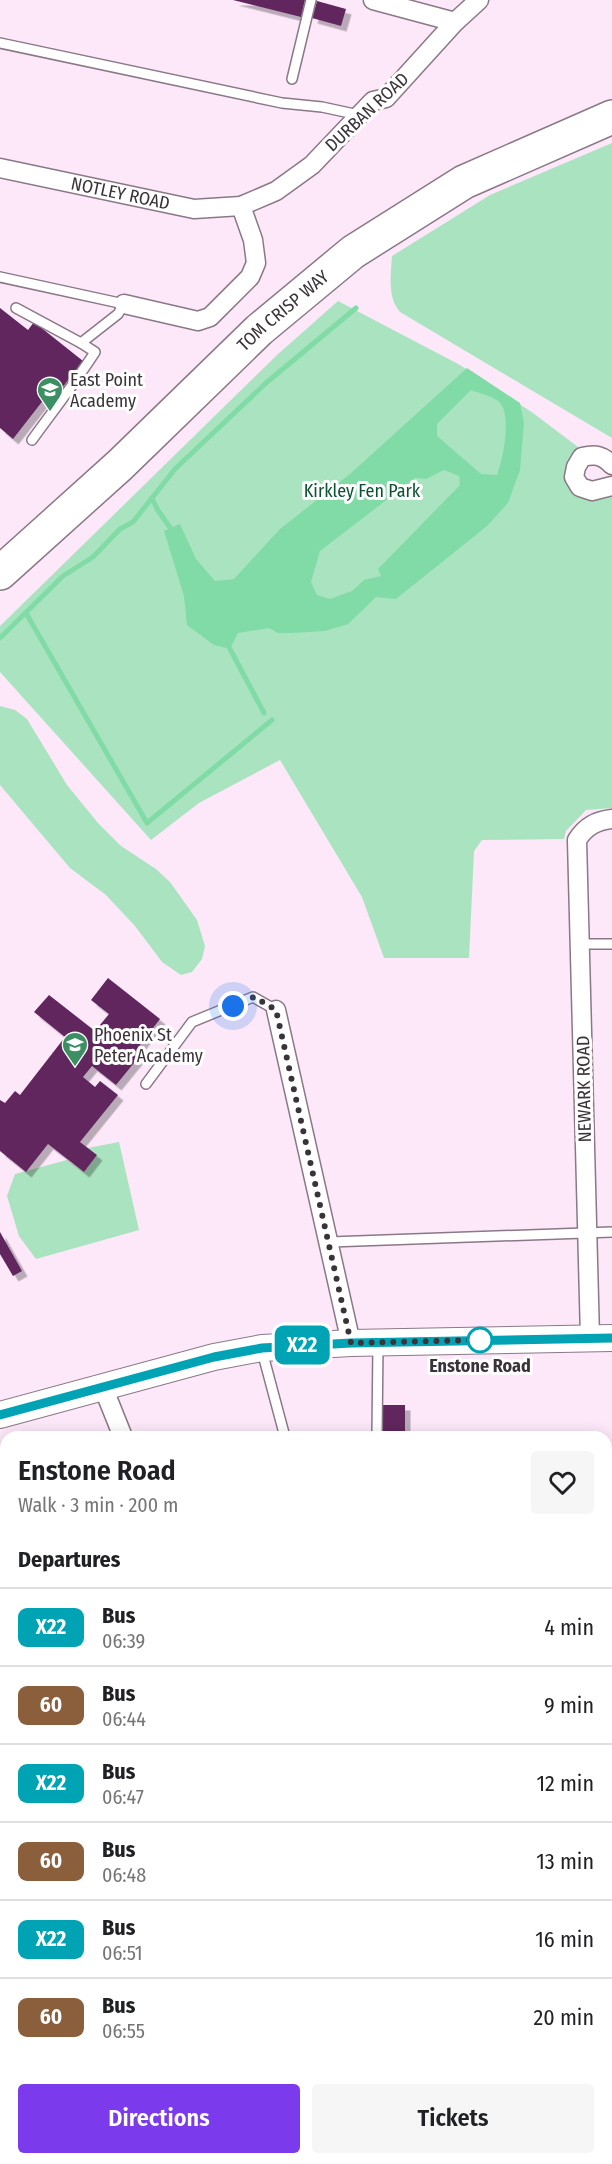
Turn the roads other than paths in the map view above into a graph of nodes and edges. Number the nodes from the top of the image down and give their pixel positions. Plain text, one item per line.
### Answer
1 (311, 0) edge
2 (373, 0) edge
3 (479, 0) edge
4 (399, 3) edge
5 (455, 22) junction
6 (0, 44) edge
7 (292, 80) dead end
8 (359, 115) junction
9 (612, 117) edge
10 (0, 168) edge
11 (241, 206) junction
12 (0, 277) edge
13 (124, 304) junction
14 (16, 308) dead end
15 (81, 343) junction
16 (32, 440) dead end
17 (612, 465) edge
18 (612, 486) edge
19 (0, 573) edge
20 (612, 819) edge
21 (580, 944) junction
22 (612, 944) edge
23 (276, 1010) joint
24 (146, 1084) dead end
25 (612, 1232) edge
26 (587, 1233) junction
27 (330, 1242) junction
28 (601, 1338) edge
29 (378, 1342) junction
30 (351, 1343) junction
31 (262, 1348) junction
32 (103, 1387) junction
33 (0, 1415) edge
34 (121, 1431) edge
35 (284, 1431) edge
36 (377, 1431) edge

1 - 7 lane
2 - 4 street
3 - 5 street, DURBAN ROAD
4 - 5 street
5 - 8 street, DURBAN ROAD
6 - 8 lane
8 - 11 street, DURBAN ROAD
9 - 19 highway, TOM CRISP WAY
10 - 11 street, NOTLEY ROAD
11 - 13 street
12 - 13 lane
13 - 15 lane
14 - 15 lane
15 - 16 lane
17 - 18 street
20 - 21 street, NEWARK ROAD
21 - 22 lane
21 - 26 street, NEWARK ROAD
23 - 24 lane
23 - 27 street
25 - 26 lane
26 - 27 lane
26 - 28 street, NEWARK ROAD
27 - 30 street
28 - 29 street
29 - 30 street
29 - 36 lane
30 - 31 street
31 - 32 street
31 - 35 lane
32 - 33 street
32 - 34 street

